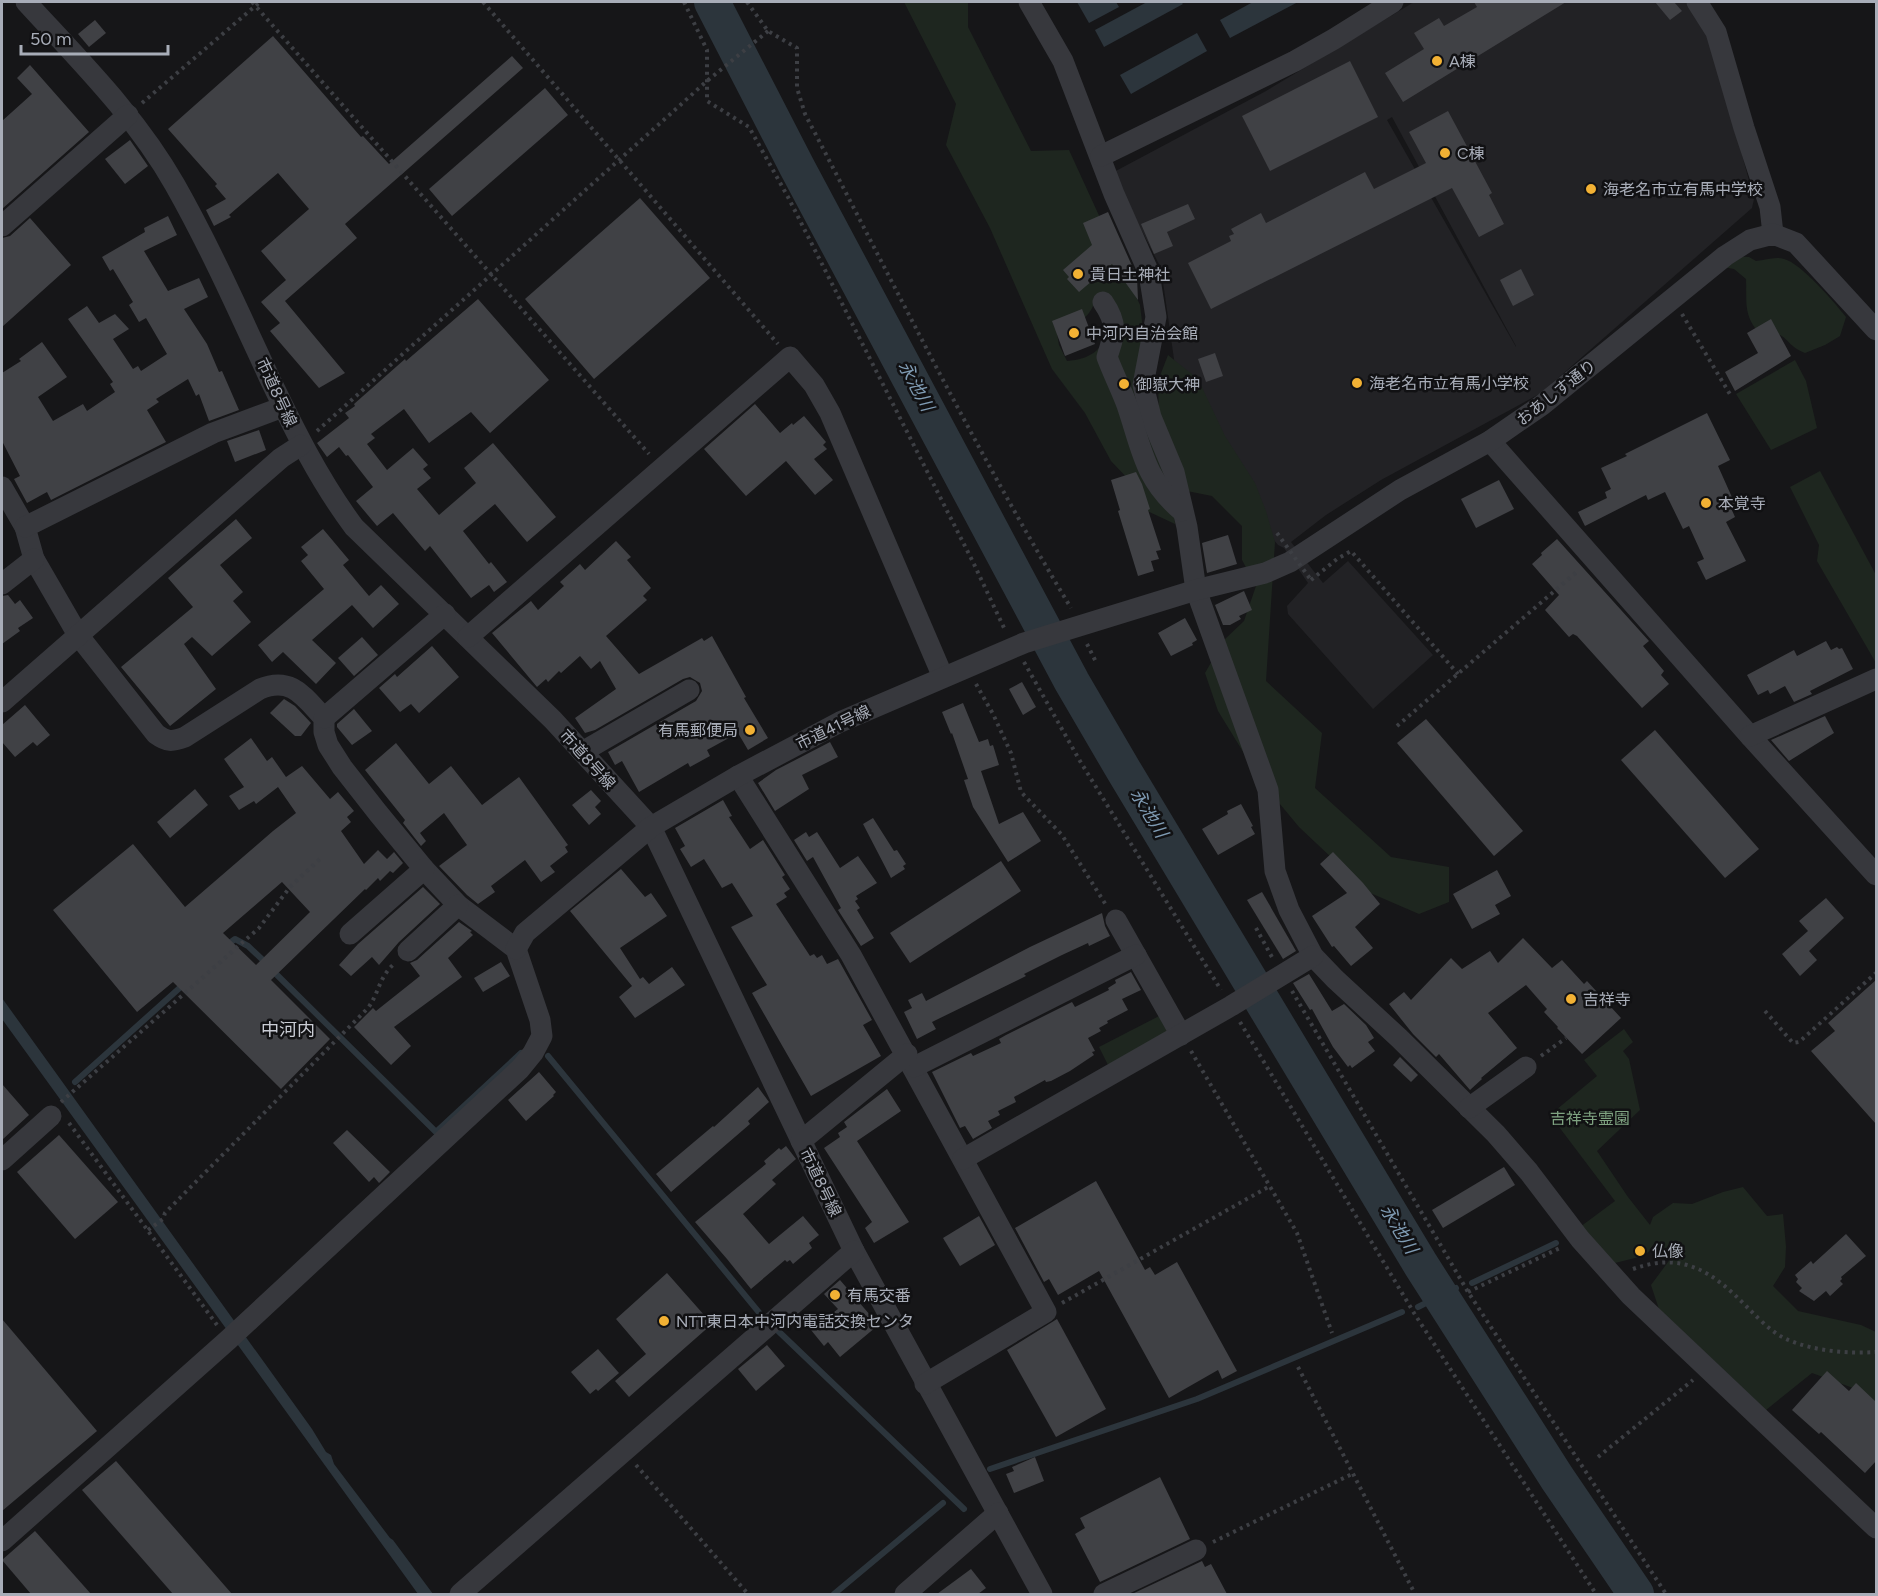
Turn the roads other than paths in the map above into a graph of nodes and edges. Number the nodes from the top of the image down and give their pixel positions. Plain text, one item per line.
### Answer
1 (26, 2) edge
2 (1029, 2) edge
3 (1393, 2) edge
4 (1696, 2) edge
5 (128, 115) junction
6 (1101, 156) junction
7 (2, 226) edge
8 (1773, 234) junction
9 (1103, 302) dead end
10 (1876, 330) edge
11 (283, 407) junction
12 (1490, 441) junction
13 (301, 445) junction
14 (2, 487) edge
15 (1182, 511) junction
16 (25, 527) junction
17 (34, 559) junction
18 (2, 584) edge
19 (1196, 590) junction
20 (445, 614) junction
21 (78, 635) junction
22 (468, 637) junction
23 (943, 677) junction
24 (1876, 679) edge
25 (689, 690) dead end
26 (2, 702) edge
27 (324, 718) junction
28 (1750, 736) junction
29 (582, 752) junction
30 (738, 776) junction
31 (651, 828) junction
32 (424, 869) junction
33 (1876, 875) edge
34 (458, 905) junction
35 (1116, 920) road end
36 (350, 934) dead end
37 (516, 949) junction
38 (408, 951) road end
39 (1136, 955) junction
40 (1314, 956) junction
41 (1181, 1035) junction
42 (910, 1061) junction
43 (1531, 1063) road end
44 (1469, 1108) junction
45 (56, 1109) road end
46 (801, 1141) junction
47 (963, 1159) junction
48 (2, 1160) edge
49 (854, 1251) junction
50 (925, 1384) junction
51 (998, 1513) junction
52 (1876, 1528) edge
53 (2, 1541) edge
54 (1196, 1550) road end
55 (460, 1594) edge
56 (905, 1594) edge
57 (1042, 1594) edge
58 (1104, 1594) edge

1 - 5 street, 市道8号線
2 - 6 street
3 - 6 street
4 - 8 street
5 - 7 street
5 - 11 street, 市道8号線
6 - 15 street
8 - 10 street
8 - 12 street, おあしす通り
9 - 15 street
11 - 13 street, 市道8号線
11 - 16 street
12 - 19 street, おあしす通り
12 - 28 street
13 - 20 street, 市道8号線
13 - 21 street
14 - 16 street
15 - 19 street
16 - 17 street
17 - 18 street
17 - 21 street
19 - 23 street, 市道41号線
19 - 40 street
20 - 22 street, 市道8号線
20 - 27 street
21 - 26 street
21 - 27 street
22 - 23 street
22 - 29 street, 市道8号線
23 - 30 street, 市道41号線
24 - 28 street
25 - 29 street
27 - 32 street
28 - 33 street
29 - 31 street, 市道8号線
30 - 31 street, 市道41号線
30 - 42 street
31 - 37 street, 市道41号線
31 - 46 street, 市道8号線
32 - 34 street
32 - 36 street
34 - 37 street
34 - 38 street
35 - 39 street
37 - 53 street
39 - 41 street
39 - 42 street
40 - 41 street
40 - 44 street
41 - 47 street
42 - 46 street
42 - 47 street
43 - 44 street
44 - 52 street
45 - 48 street
46 - 49 street, 市道8号線
47 - 50 street
49 - 50 street, 市道8号線
49 - 55 street
50 - 51 street, 市道8号線
51 - 56 street
51 - 57 street, 市道8号線
54 - 58 street

